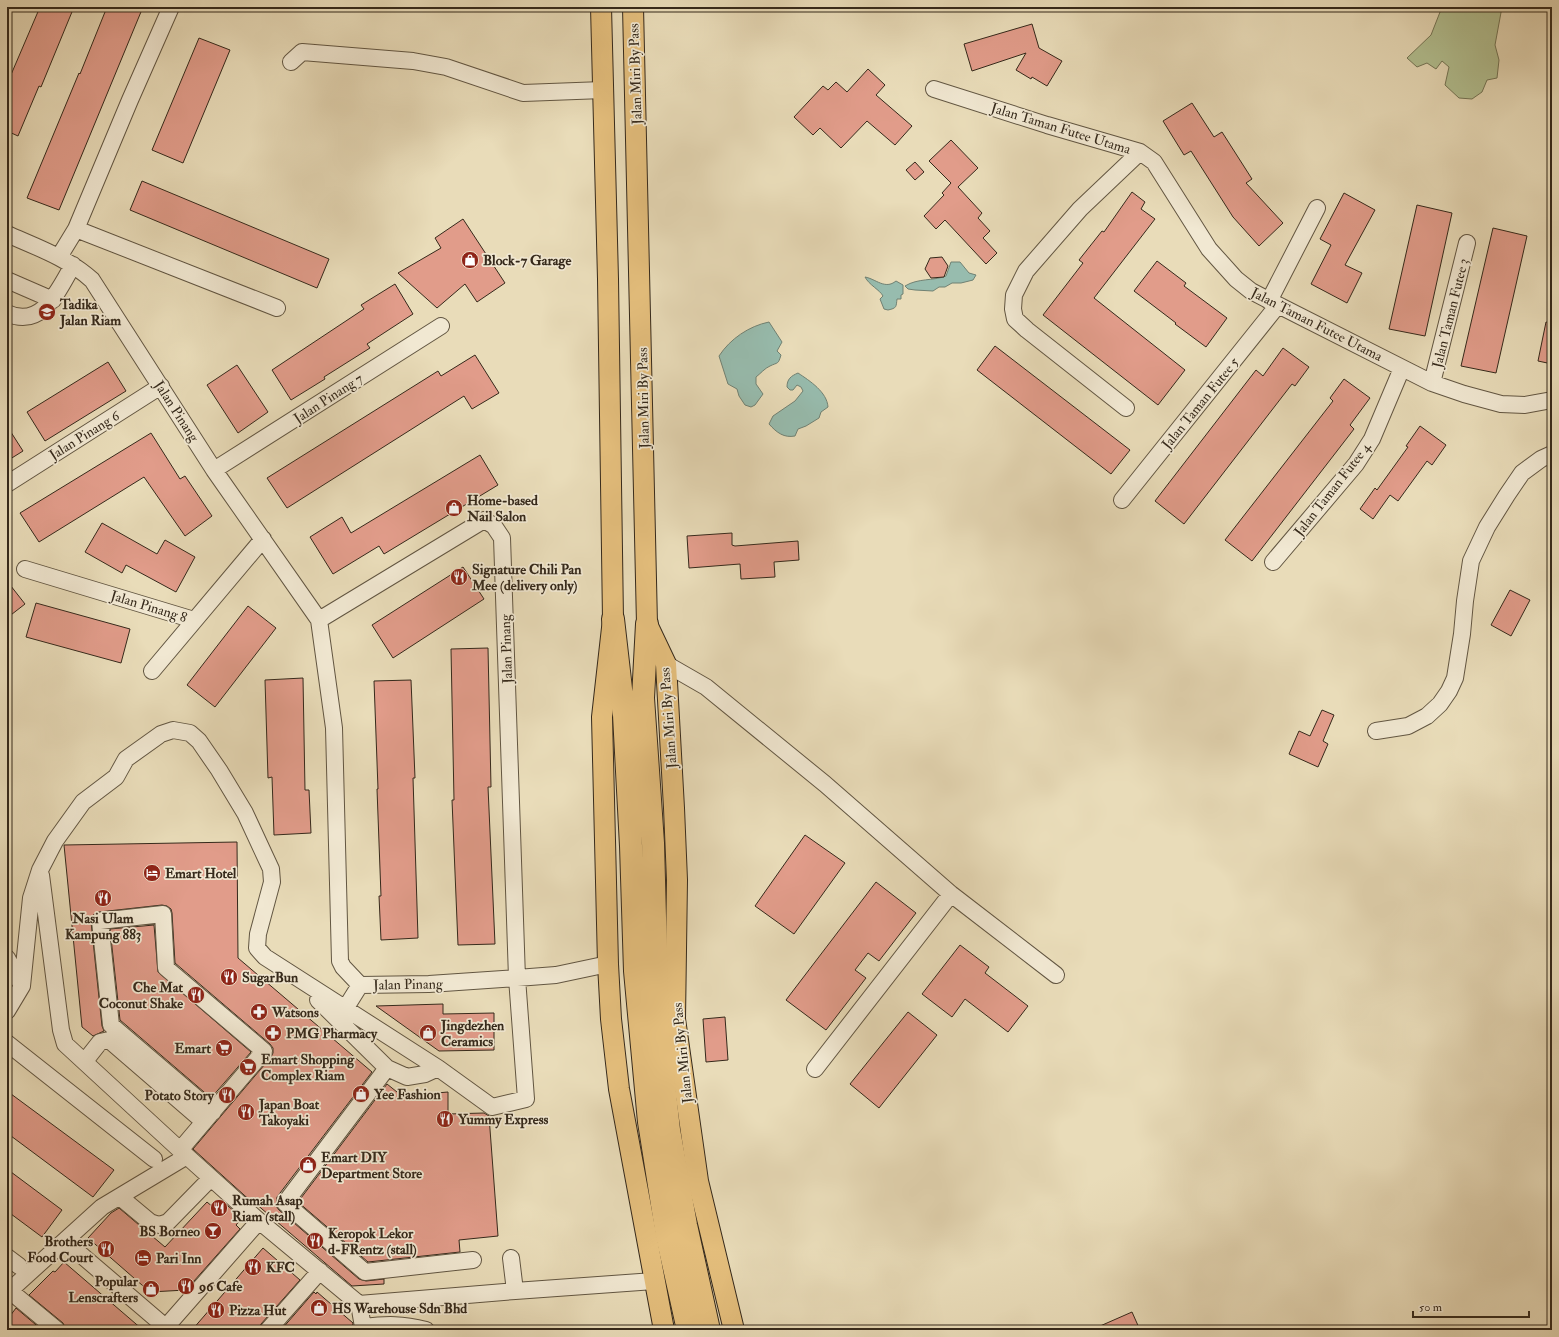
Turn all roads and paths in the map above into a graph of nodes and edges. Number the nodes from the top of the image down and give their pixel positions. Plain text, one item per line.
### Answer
1 (171, 7) edge
2 (601, 7) edge
3 (633, 7) edge
4 (291, 62) dead end
5 (934, 88) dead end
6 (603, 90) junction
7 (1140, 152) junction
8 (1317, 208) dead end
9 (76, 229) junction
10 (7, 234) edge
11 (1467, 243) dead end
12 (66, 261) junction
13 (7, 280) edge
14 (53, 300) junction
15 (1274, 303) junction
16 (277, 308) dead end
17 (7, 313) edge
18 (441, 326) dead end
19 (1402, 368) junction
20 (1432, 383) junction
21 (162, 386) junction
22 (1552, 400) edge
23 (1126, 408) dead end
24 (1552, 454) edge
25 (214, 470) junction
26 (7, 484) edge
27 (1122, 500) dead end
28 (263, 539) junction
29 (1273, 562) dead end
30 (24, 569) dead end
31 (613, 619) junction
32 (194, 620) junction
33 (319, 620) junction
34 (647, 624) junction
35 (666, 664) junction
36 (152, 671) dead end
37 (1376, 731) dead end
38 (40, 870) junction
39 (951, 894) junction
40 (7, 958) edge
41 (608, 964) junction
42 (1056, 975) dead end
43 (295, 976) junction
44 (516, 978) junction
45 (360, 985) junction
46 (22, 986) junction
47 (345, 1009) junction
48 (7, 1011) edge
49 (7, 1043) edge
50 (85, 1061) junction
51 (387, 1068) junction
52 (438, 1068) junction
53 (815, 1070) dead end
54 (209, 1117) junction
55 (183, 1153) junction
56 (154, 1159) dead end
57 (211, 1178) junction
58 (120, 1197) junction
59 (259, 1221) junction
60 (65, 1241) junction
61 (511, 1258) dead end
62 (473, 1260) dead end
63 (320, 1271) junction
64 (654, 1282) junction
65 (515, 1291) junction
66 (8, 1292) edge
67 (359, 1304) junction
68 (362, 1328) edge
69 (168, 1329) edge
70 (57, 1330) edge
71 (268, 1330) edge
72 (426, 1330) edge
73 (664, 1330) edge
74 (688, 1330) edge
75 (709, 1330) edge
76 (734, 1330) edge

1 - 9 street
2 - 6 main road
3 - 34 main road, Jalan Miri By Pass
4 - 6 street
5 - 7 street, Jalan Taman Futee Utama
6 - 31 main road
7 - 15 street, Jalan Taman Futee Utama
7 - 23 street
8 - 15 street, Jalan Taman Futee 5
9 - 12 street
9 - 16 street
10 - 12 street, Jalan Pinang
11 - 20 street, Jalan Taman Futee 3
12 - 14 street
12 - 21 street, Jalan Pinang
13 - 14 street
14 - 17 street
15 - 19 street, Jalan Taman Futee Utama
15 - 27 street, Jalan Taman Futee 5
18 - 25 street, Jalan Pinang 7
19 - 20 street, Jalan Taman Futee Utama
19 - 29 street, Jalan Taman Futee 4
20 - 22 street, Jalan Taman Futee Utama
21 - 25 street, Jalan Pinang
21 - 26 street, Jalan Pinang 6
24 - 37 street
25 - 28 street, Jalan Pinang
28 - 32 street, Jalan Pinang 8
28 - 33 street, Jalan Pinang
30 - 32 street, Jalan Pinang 8
31 - 41 main road
31 - 74 highway
32 - 36 street
33 - 44 street, Jalan Pinang
33 - 45 street, Jalan Pinang
34 - 35 main road, Jalan Miri By Pass
34 - 75 highway
35 - 39 street
35 - 76 main road, Jalan Miri By Pass
38 - 43 street
38 - 46 street
38 - 50 street
39 - 42 street
39 - 53 street
40 - 46 street
41 - 44 street, Jalan Pinang
41 - 64 main road
43 - 47 street
43 - 51 street
44 - 45 street, Jalan Pinang
44 - 52 street
45 - 47 street
46 - 48 street
47 - 52 street
49 - 56 street
50 - 54 street
50 - 55 street
51 - 52 street
51 - 62 street
54 - 54 street
54 - 55 street
55 - 57 street
55 - 58 street
57 - 58 street
57 - 59 street
58 - 60 street
59 - 63 street
59 - 69 street
60 - 66 street
60 - 69 street
61 - 65 street
63 - 67 street
63 - 71 street
64 - 65 street
64 - 73 main road
65 - 67 street
66 - 70 street
67 - 68 street
68 - 72 street

